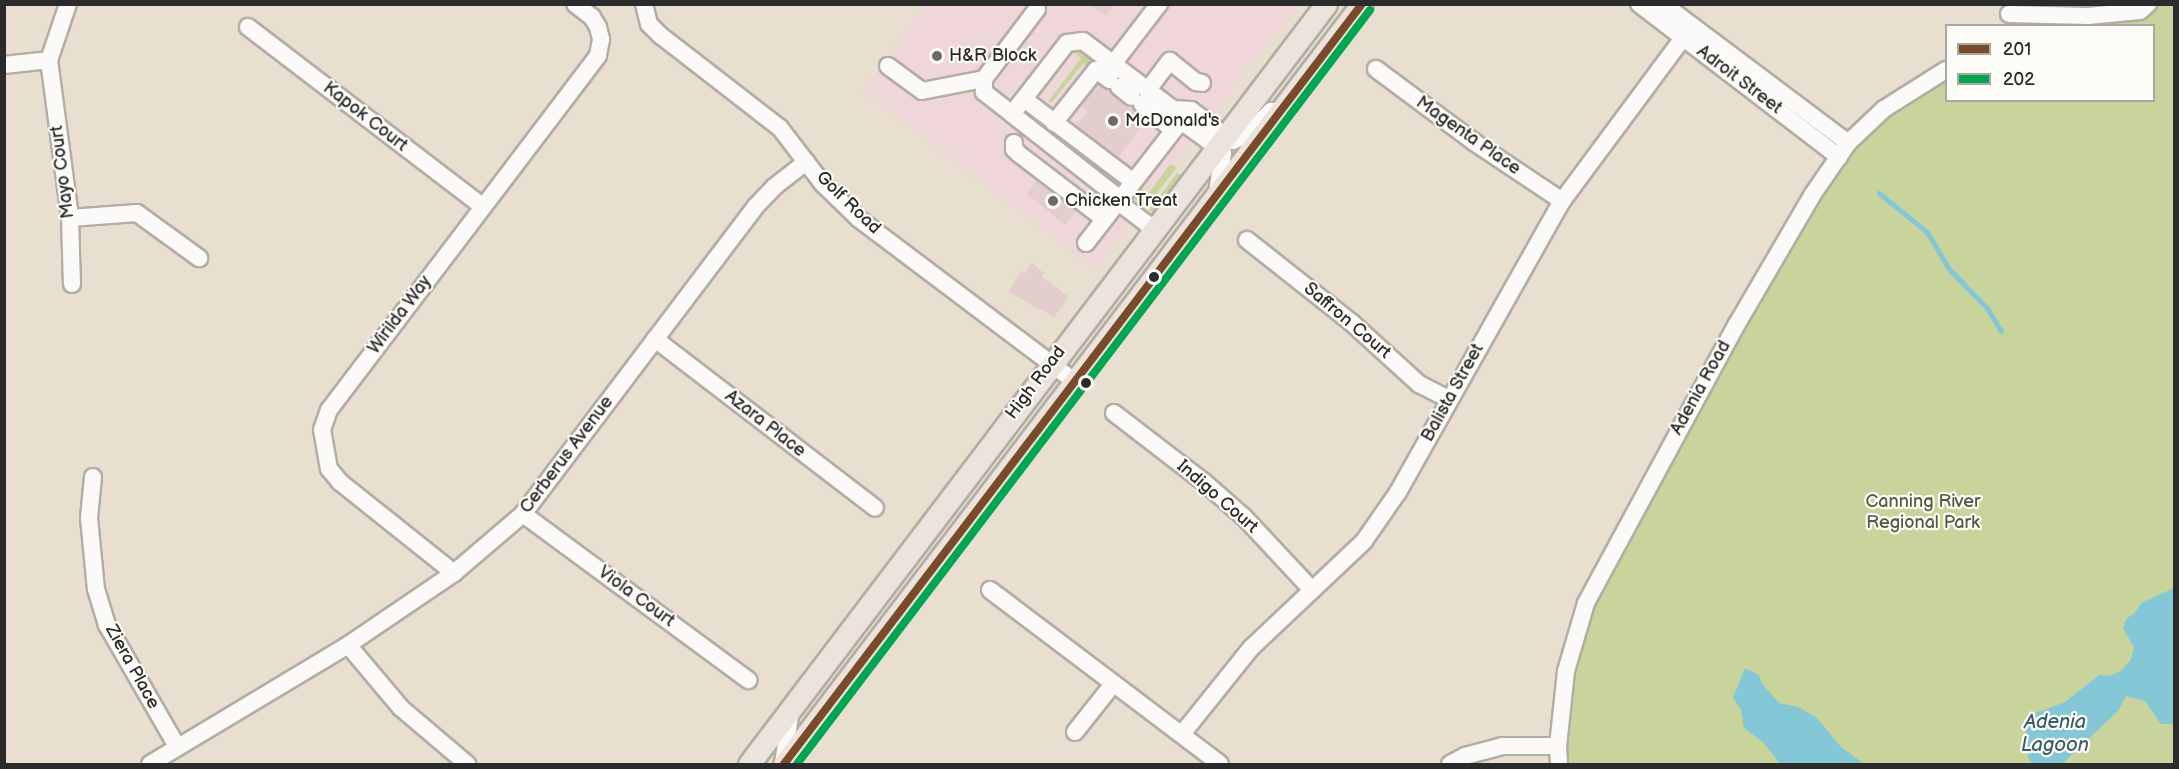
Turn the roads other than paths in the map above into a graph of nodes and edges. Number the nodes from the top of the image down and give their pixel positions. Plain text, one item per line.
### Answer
1 (68, 4) edge
2 (575, 4) edge
3 (644, 4) edge
4 (1158, 4) edge
5 (1326, 4) edge
6 (1362, 4) edge
7 (1638, 4) edge
8 (1663, 4) edge
9 (2148, 4) edge
10 (1037, 9) dead end
11 (2007, 15) edge
12 (248, 27) dead end
13 (1688, 32) junction
14 (49, 60) junction
15 (4, 65) edge
16 (888, 66) dead end
17 (1377, 69) dead end
18 (1945, 71) edge
19 (984, 79) junction
20 (1202, 83) dead end
21 (1301, 86) junction
22 (1133, 91) junction
23 (1024, 99) junction
24 (1011, 114) junction
25 (1050, 120) junction
26 (1176, 120) junction
27 (1028, 127) junction
28 (1014, 143) junction
29 (1221, 143) junction
30 (1843, 150) junction
31 (806, 162) junction
32 (1028, 175) dead end
33 (1132, 181) junction
34 (1217, 196) junction
35 (1118, 200) junction
36 (1562, 201) junction
37 (482, 206) junction
38 (70, 218) junction
39 (1104, 219) junction
40 (1155, 230) junction
41 (1247, 240) dead end
42 (1086, 243) dead end
43 (199, 258) dead end
44 (72, 284) dead end
45 (655, 339) junction
46 (1051, 364) junction
47 (1074, 382) junction
48 (1449, 399) junction
49 (1114, 413) dead end
50 (93, 477) dead end
51 (875, 508) dead end
52 (523, 514) junction
53 (454, 573) junction
54 (990, 590) dead end
55 (1312, 590) junction
56 (348, 645) junction
57 (748, 680) dead end
58 (1113, 684) junction
59 (791, 709) junction
60 (1075, 732) dead end
61 (1182, 734) junction
62 (177, 746) junction
63 (1558, 746) junction
64 (150, 765) edge
65 (467, 765) edge
66 (749, 765) edge
67 (783, 765) edge
68 (1220, 765) edge
69 (1450, 765) edge
70 (1559, 765) edge

1 - 14 street, Mayo Court
2 - 37 street, Wirilda Way
3 - 31 street, Golf Road
4 - 22 street
5 - 29 main road, High Road
6 - 21 main road, High Road
7 - 13 street, Adroit Street
8 - 13 street, Adroit Street
9 - 11 street
10 - 19 street
12 - 37 street, Kapok Court
13 - 30 street, Adroit Street
13 - 36 street, Balista Street
14 - 15 street
14 - 38 street, Mayo Court
16 - 19 street
17 - 36 street, Magenta Place
18 - 30 street, Adenia Road
19 - 24 street
20 - 22 street
21 - 29 street
21 - 34 main road, High Road
22 - 23 street
22 - 25 street
22 - 26 street
23 - 24 street
23 - 25 street
24 - 27 street
25 - 33 street
26 - 29 street
26 - 33 street
27 - 28 street
27 - 35 street
28 - 32 street
28 - 39 street
29 - 34 street
29 - 40 main road, High Road
30 - 63 street, Adenia Road
31 - 45 street, Cerberus Avenue
31 - 46 street, Golf Road
33 - 35 street
34 - 47 main road, High Road
35 - 39 street
35 - 40 street
36 - 48 street, Balista Street
37 - 53 street, Wirilda Way
38 - 43 street
38 - 44 street, Mayo Court
39 - 42 street
40 - 46 main road, High Road
41 - 48 street, Saffron Court
45 - 51 street, Azara Place
45 - 52 street, Cerberus Avenue
46 - 47 street, Golf Road
46 - 59 main road, High Road
47 - 67 main road, High Road
48 - 55 street, Balista Street
49 - 55 street, Indigo Court
50 - 62 street, Ziera Place
52 - 53 street, Cerberus Avenue
52 - 57 street, Viola Court
53 - 56 street, Cerberus Avenue
54 - 58 street
55 - 61 street, Balista Street
56 - 62 street, Cerberus Avenue
56 - 65 street
58 - 60 street
58 - 61 street
59 - 66 main road, High Road
59 - 67 street
61 - 68 street
62 - 64 street, Cerberus Avenue
63 - 69 street
63 - 70 street, Adenia Road

